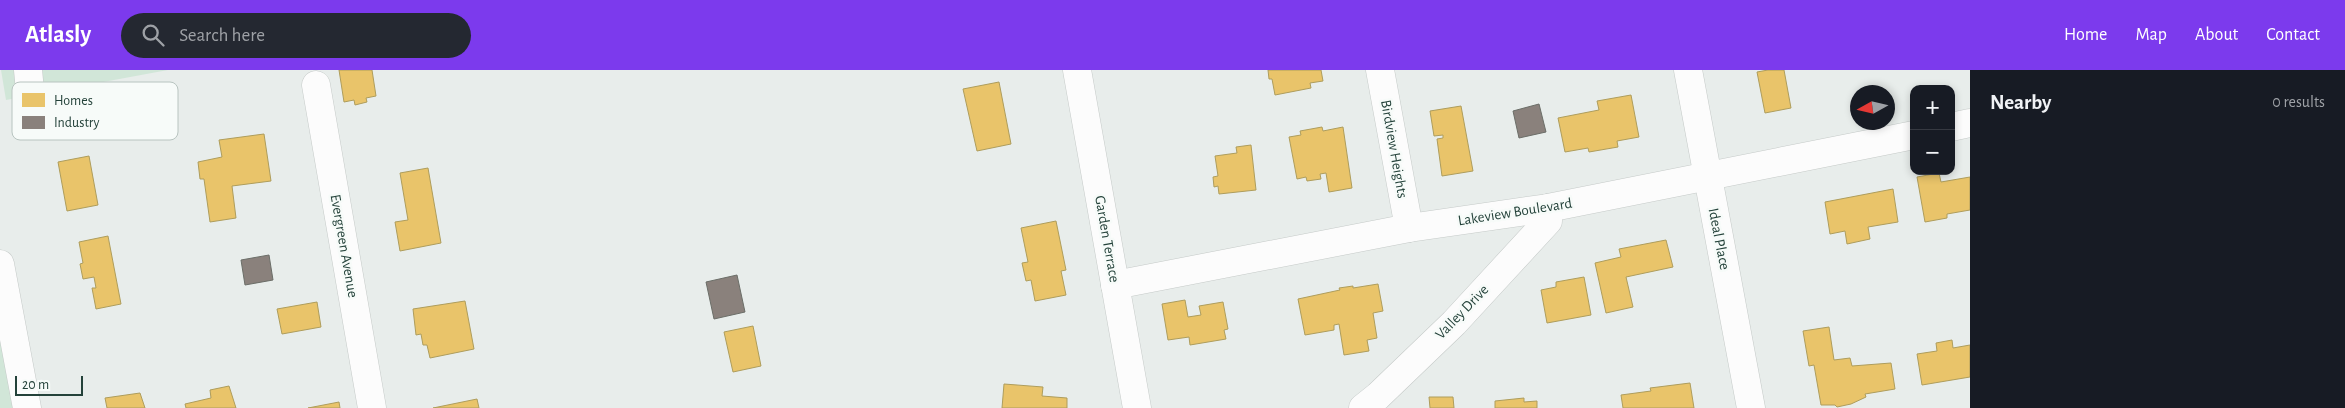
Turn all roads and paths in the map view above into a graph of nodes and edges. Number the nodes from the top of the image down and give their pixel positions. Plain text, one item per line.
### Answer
1 (1077, 70) edge
2 (1380, 70) edge
3 (1688, 70) edge
4 (316, 85) dead end
5 (1970, 124) edge
6 (1955, 126) edge
7 (1910, 136) edge
8 (1707, 176) junction
9 (1548, 208) junction
10 (1409, 228) junction
11 (0, 264) edge
12 (1115, 285) junction
13 (27, 408) edge
14 (372, 408) edge
15 (1137, 408) edge
16 (1363, 408) edge
17 (1751, 408) edge

1 - 12 street, Garden Terrace
2 - 10 street, Birdview Heights
3 - 8 street, Ideal Place
4 - 14 street, Evergreen Avenue
5 - 6 street
7 - 8 street, Lakeview Boulevard
8 - 9 street, Lakeview Boulevard
8 - 17 street, Ideal Place
9 - 10 street, Lakeview Boulevard
9 - 16 street, Valley Drive
10 - 12 street, Lakeview Boulevard
11 - 13 street
12 - 15 street, Garden Terrace

